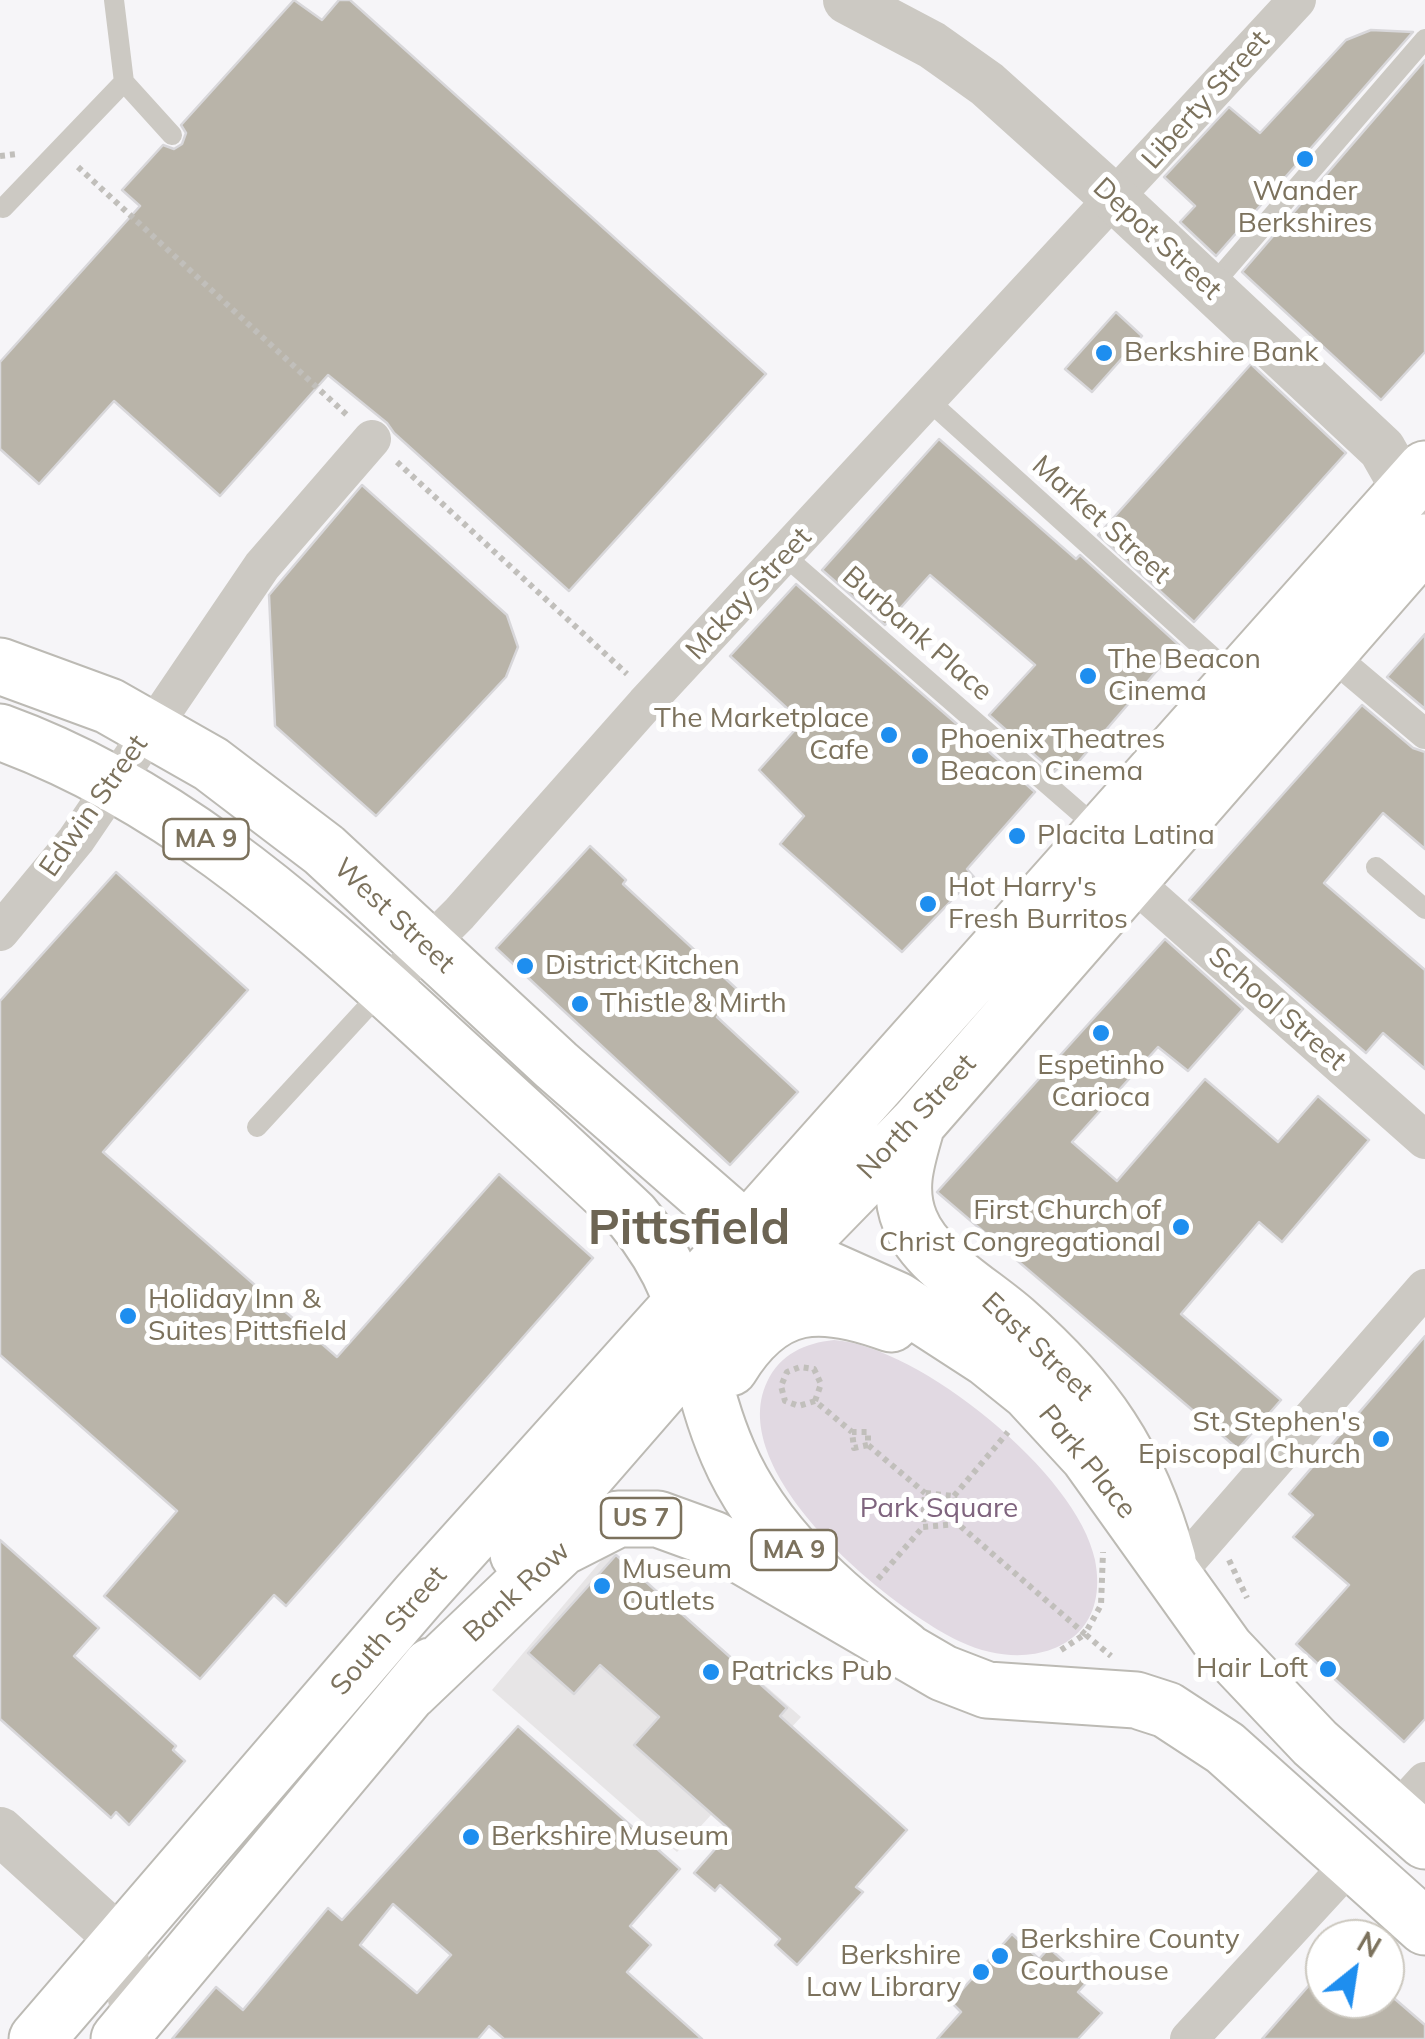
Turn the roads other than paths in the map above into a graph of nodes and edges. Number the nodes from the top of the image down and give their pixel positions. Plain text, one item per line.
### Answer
1 (114, 0) edge
2 (847, 0) edge
3 (1297, 0) edge
4 (1425, 40) edge
5 (124, 82) junction
6 (172, 135) dead end
7 (1115, 199) junction
8 (3, 208) dead end
9 (1210, 288) junction
10 (928, 401) junction
11 (372, 439) road end
12 (1419, 494) edge
13 (1425, 542) edge
14 (786, 557) junction
15 (1328, 652) junction
16 (0, 666) edge
17 (1237, 679) junction
18 (150, 726) junction
19 (0, 732) edge
20 (1425, 734) edge
21 (115, 781) junction
22 (1116, 855) junction
23 (1376, 867) dead end
24 (1425, 909) edge
25 (0, 932) edge
26 (427, 946) junction
27 (384, 988) junction
28 (916, 1124) junction
29 (257, 1127) dead end
30 (1425, 1140) edge
31 (769, 1241) junction
32 (1425, 1288) edge
33 (692, 1323) junction
34 (988, 1359) junction
35 (718, 1424) junction
36 (1173, 1577) junction
37 (904, 1649) junction
38 (410, 1692) junction
39 (1415, 1813) edge
40 (0, 1831) edge
41 (1352, 1862) junction
42 (1425, 1927) edge
43 (121, 1941) junction
44 (127, 2029) edge
45 (36, 2039) edge
46 (1189, 2039) edge

1 - 5 lane
2 - 7 street, Depot Street
3 - 7 street, Liberty Street
4 - 9 lane
5 - 6 lane
5 - 8 lane
7 - 9 street, Depot Street
7 - 10 street, Mckay Street
9 - 12 street, Depot Street
10 - 14 street, Mckay Street
10 - 17 lane, Market Street
11 - 18 street, Edwin Street
12 - 17 main road, North Street
13 - 15 main road, North Street
14 - 22 lane, Burbank Place
14 - 26 street, Mckay Street
15 - 20 street
15 - 22 main road, North Street
16 - 18 main road, West Street / MA 9
17 - 22 main road, North Street
18 - 21 street, Edwin Street
18 - 26 main road, West Street / MA 9
19 - 21 main road, MA 9
21 - 25 street, Edwin Street
21 - 27 main road, MA 9
22 - 28 main road, North Street
22 - 30 street, School Street
22 - 31 main road, North Street
23 - 24 lane
26 - 27 street, Mckay Street
26 - 31 main road, West Street / MA 9
27 - 29 lane
27 - 33 main road, MA 9
28 - 31 main road, North Street
28 - 36 main road, East Street
31 - 33 main road, North Street
31 - 34 main road, Park Place
32 - 36 street
33 - 35 main road, Bank Row / MA 9
33 - 38 main road, North Street
33 - 43 main road, South Street
34 - 35 main road, Park Place
34 - 36 main road, Park Place
35 - 37 main road, Bank Row / MA 9
36 - 39 main road, East Street
37 - 38 main road, Bank Row / US 7
37 - 41 main road, Bank Row / US 7
38 - 44 main road, South Street / US 7
40 - 43 street
41 - 42 main road, US 7
41 - 46 street
43 - 44 street
43 - 45 main road, South Street

